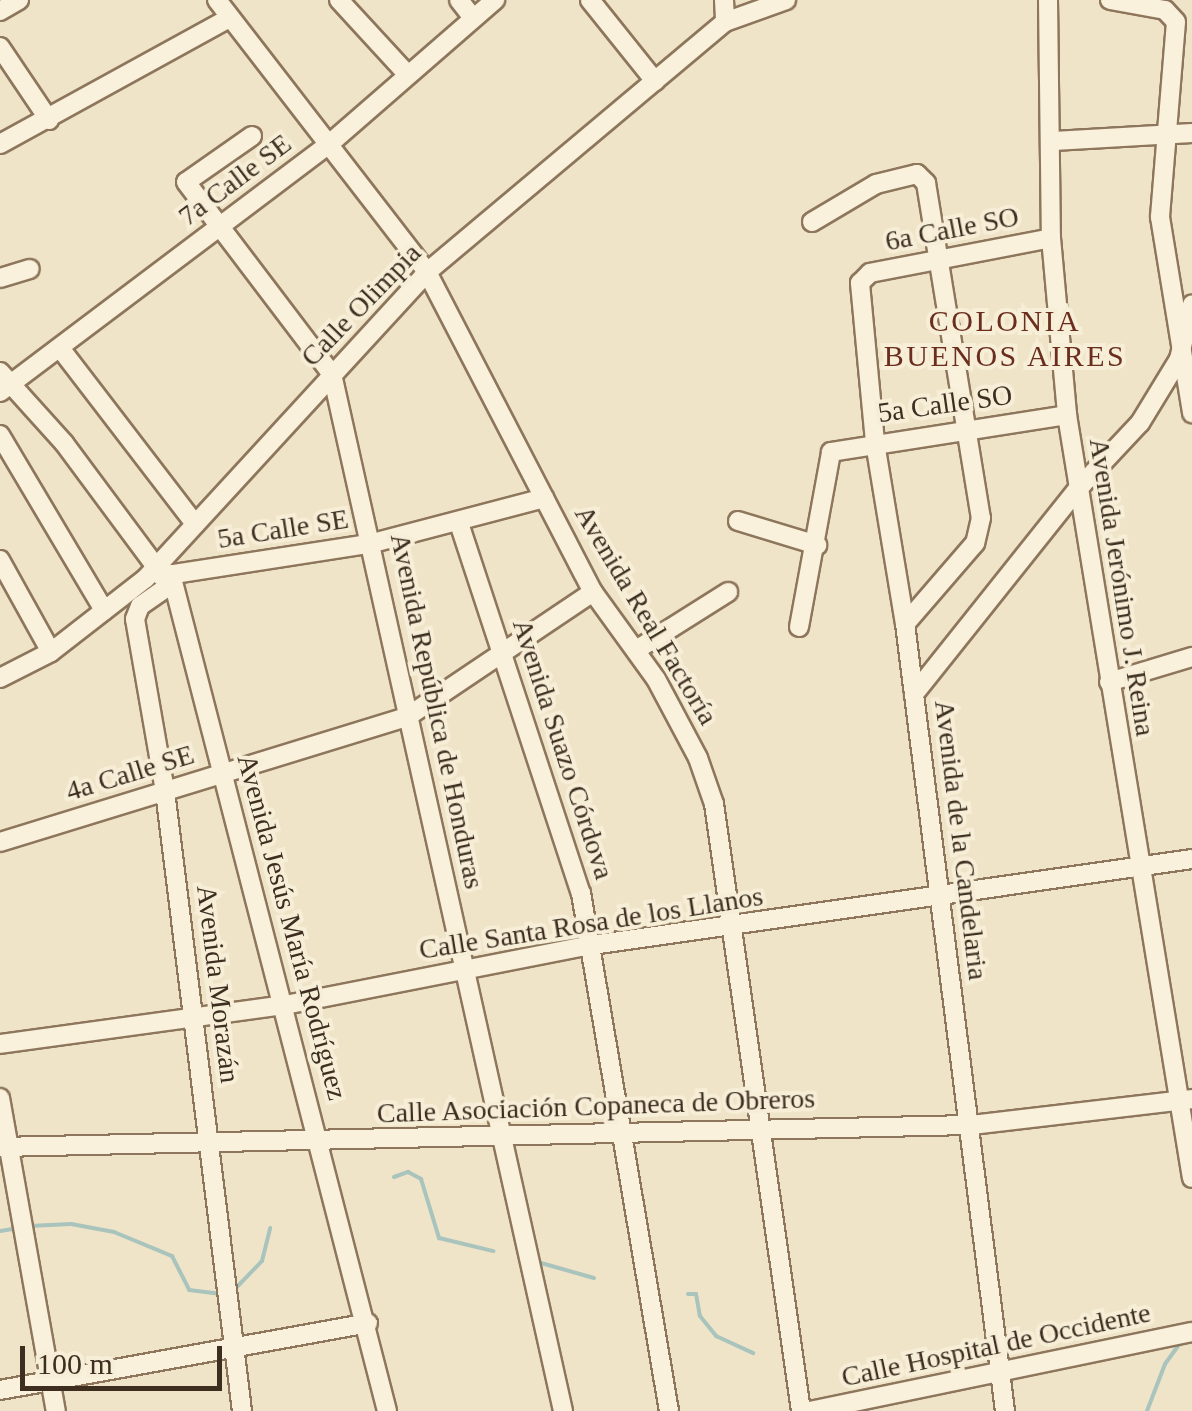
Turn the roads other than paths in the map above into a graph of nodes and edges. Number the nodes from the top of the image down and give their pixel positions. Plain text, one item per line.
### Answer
1 (19, 0) edge
2 (217, 0) edge
3 (339, 0) edge
4 (458, 0) edge
5 (495, 0) edge
6 (590, 0) edge
7 (724, 0) edge
8 (786, 0) edge
9 (1048, 0) edge
10 (1110, 0) edge
11 (0, 11) edge
12 (229, 18) junction
13 (473, 18) junction
14 (725, 22) junction
15 (0, 47) edge
16 (407, 74) junction
17 (655, 81) junction
18 (50, 120) junction
19 (1192, 133) edge
20 (1167, 134) junction
21 (252, 136) dead end
22 (1054, 142) junction
23 (0, 144) edge
24 (327, 146) junction
25 (812, 222) dead end
26 (218, 226) junction
27 (1051, 238) junction
28 (938, 261) junction
29 (30, 270) dead end
30 (427, 272) junction
31 (864, 276) joint
32 (0, 278) edge
33 (1192, 305) edge
34 (60, 348) junction
35 (1180, 358) junction
36 (332, 374) junction
37 (3, 383) edge
38 (1192, 413) edge
39 (1067, 414) junction
40 (968, 429) junction
41 (0, 434) edge
42 (876, 442) junction
43 (1077, 490) junction
44 (544, 498) junction
45 (738, 521) dead end
46 (459, 523) junction
47 (195, 524) junction
48 (373, 543) junction
49 (817, 545) junction
50 (0, 560) edge
51 (161, 575) junction
52 (592, 592) junction
53 (728, 592) dead end
54 (104, 610) junction
55 (905, 624) junction
56 (799, 627) dead end
57 (636, 650) junction
58 (51, 652) junction
59 (503, 652) junction
60 (1192, 657) edge
61 (0, 678) edge
62 (1109, 682) junction
63 (914, 694) junction
64 (408, 717) junction
65 (222, 773) junction
66 (165, 791) junction
67 (0, 842) edge
68 (1192, 859) edge
69 (1140, 869) junction
70 (940, 899) junction
71 (731, 928) junction
72 (592, 945) junction
73 (464, 968) junction
74 (285, 1004) junction
75 (194, 1016) junction
76 (0, 1044) edge
77 (0, 1098) edge
78 (1186, 1100) edge
79 (972, 1125) junction
80 (760, 1128) junction
81 (622, 1131) junction
82 (498, 1135) junction
83 (322, 1141) junction
84 (210, 1145) junction
85 (5, 1147) edge
86 (1192, 1178) edge
87 (368, 1323) junction
88 (1192, 1332) edge
89 (235, 1347) junction
90 (1000, 1375) junction
91 (50, 1380) junction
92 (0, 1390) edge
93 (56, 1411) edge
94 (242, 1411) edge
95 (387, 1411) edge
96 (563, 1411) edge
97 (669, 1411) edge
98 (801, 1411) edge
99 (810, 1411) edge
100 (1005, 1411) edge

1 - 11 street
2 - 12 street, Avenida Real Factoría
3 - 16 street
4 - 13 street
5 - 13 street, 7a Calle SE
6 - 17 street
7 - 14 street
8 - 14 street, Calle Olimpia
9 - 22 street, Avenida Jerónimo J. Reina
10 - 20 street
12 - 18 street
12 - 24 street, Avenida Real Factoría
13 - 16 street, 7a Calle SE
14 - 17 street, Calle Olimpia
15 - 18 street
16 - 24 street, 7a Calle SE
17 - 30 street, Calle Olimpia
18 - 23 street
19 - 20 street
20 - 22 street
20 - 35 street
21 - 26 street
22 - 27 street, Avenida Jerónimo J. Reina
24 - 26 street, 7a Calle SE
24 - 30 street, Avenida Real Factoría
25 - 28 street
26 - 34 street, 7a Calle SE
26 - 36 street
27 - 28 street, 6a Calle SO
27 - 39 street, Avenida Jerónimo J. Reina
28 - 31 street, 6a Calle SO
28 - 40 street
29 - 32 street
30 - 36 street, Calle Olimpia
30 - 44 street, Avenida Real Factoría
31 - 42 street, Avenida de la Candelaria
33 - 35 street
34 - 37 street, 7a Calle SE
34 - 47 street
35 - 38 street
35 - 43 street
36 - 47 street, Calle Olimpia
36 - 48 street, Avenida República de Honduras
37 - 51 street
39 - 40 street, 5a Calle SO
39 - 43 street, Avenida Jerónimo J. Reina
40 - 42 street, 5a Calle SO
40 - 55 street
41 - 54 street
42 - 49 street, 5a Calle SO
42 - 55 street, Avenida de la Candelaria
43 - 62 street, Avenida Jerónimo J. Reina
43 - 63 street
44 - 46 street, 5a Calle SE
44 - 52 street, Avenida Real Factoría
45 - 49 street
46 - 48 street, 5a Calle SE
46 - 59 street, Avenida Suazo Córdova
47 - 51 street, Calle Olimpia
48 - 51 street, 5a Calle SE
48 - 64 street, Avenida República de Honduras
49 - 56 street
50 - 58 street
51 - 54 street, Calle Olimpia
51 - 65 street, Avenida Jesús María Rodríguez
51 - 66 street, Avenida Morazán
52 - 57 street, Avenida Real Factoría
52 - 59 street, 4a Calle SE
53 - 57 street
54 - 58 street, Calle Olimpia
55 - 63 street, Avenida de la Candelaria
57 - 71 street, Avenida Real Factoría
58 - 61 street, Calle Olimpia
59 - 64 street, 4a Calle SE
59 - 72 street, Avenida Suazo Córdova
60 - 62 street
62 - 69 street, Avenida Jerónimo J. Reina
63 - 70 street, Avenida de la Candelaria
64 - 65 street, 4a Calle SE
64 - 73 street, Avenida República de Honduras
65 - 66 street, 4a Calle SE
65 - 74 street, Avenida Jesús María Rodríguez
66 - 67 street, 4a Calle SE
66 - 75 street, Avenida Morazán
68 - 69 street, Calle Santa Rosa de los Llanos
69 - 70 street, Calle Santa Rosa de los Llanos
69 - 78 street, Avenida Jerónimo J. Reina
70 - 71 street, Calle Santa Rosa de los Llanos
70 - 79 street, Avenida de la Candelaria
71 - 72 street, Calle Santa Rosa de los Llanos
71 - 80 street, Avenida Real Factoría
72 - 73 street, Calle Santa Rosa de los Llanos
72 - 81 street, Avenida Suazo Córdova
73 - 74 street, Calle Santa Rosa de los Llanos
73 - 82 street, Avenida República de Honduras
74 - 75 street, Calle Santa Rosa de los Llanos
74 - 83 street, Avenida Jesús María Rodríguez
75 - 76 street, Calle Santa Rosa de los Llanos
75 - 84 street, Avenida Morazán
77 - 85 street
78 - 79 street, Calle Asociación Copaneca de Obreros
78 - 86 street, Avenida Jerónimo J. Reina
79 - 80 street, Calle Asociación Copaneca de Obreros
79 - 90 street, Avenida de la Candelaria
80 - 81 street, Calle Asociación Copaneca de Obreros
80 - 98 street, Avenida Real Factoría
81 - 82 street, Calle Asociación Copaneca de Obreros
81 - 97 street, Avenida Suazo Córdova
82 - 83 street, Calle Asociación Copaneca de Obreros
82 - 96 street, Avenida República de Honduras
83 - 84 street, Calle Asociación Copaneca de Obreros
83 - 87 street, Avenida Jesús María Rodríguez
84 - 85 street, Calle Asociación Copaneca de Obreros
84 - 89 street, Avenida Morazán
85 - 91 street
87 - 89 street
87 - 95 street, Avenida Jesús María Rodríguez
88 - 90 street, Calle Hospital de Occidente
89 - 91 street
89 - 94 street, Avenida Morazán
90 - 99 street, Calle Hospital de Occidente
90 - 100 street, Avenida de la Candelaria
91 - 92 street
91 - 93 street

